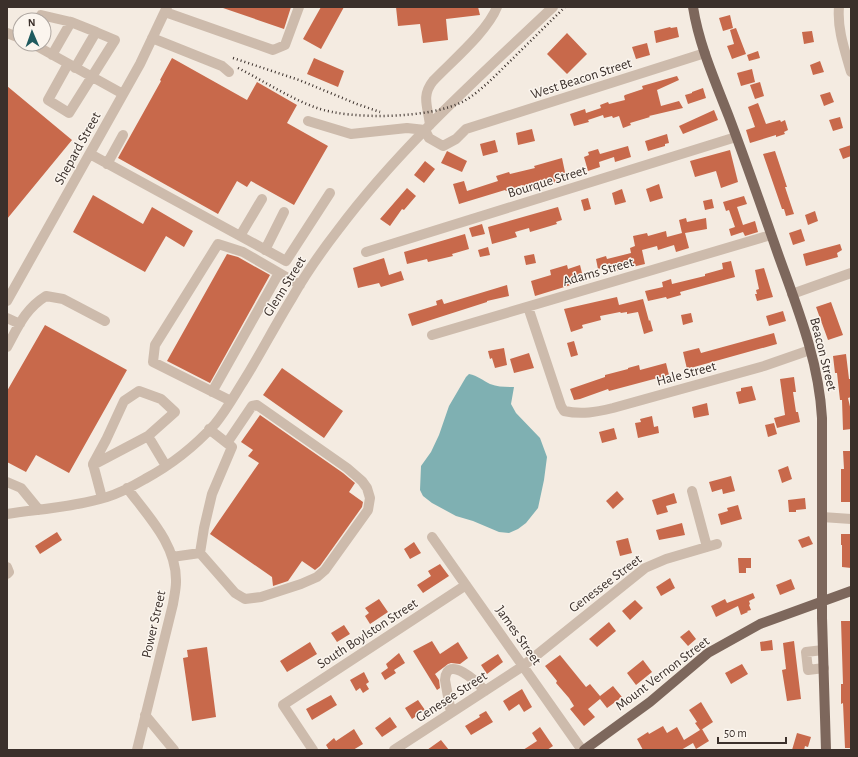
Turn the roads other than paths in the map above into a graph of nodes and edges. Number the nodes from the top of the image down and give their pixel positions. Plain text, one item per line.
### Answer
1 (299, 7) edge
2 (497, 7) edge
3 (553, 7) edge
4 (693, 7) edge
5 (838, 7) edge
6 (166, 10) edge
7 (52, 18) edge
8 (71, 22) junction
9 (96, 32) junction
10 (152, 38) junction
11 (47, 52) edge
12 (705, 53) junction
13 (52, 55) junction
14 (71, 66) junction
15 (229, 72) dead end
16 (851, 72) edge
17 (92, 78) junction
18 (123, 94) junction
19 (308, 122) dead end
20 (427, 128) junction
21 (123, 135) dead end
22 (736, 137) junction
23 (90, 154) junction
24 (107, 164) junction
25 (330, 192) dead end
26 (262, 199) dead end
27 (284, 212) dead end
28 (771, 234) junction
29 (240, 236) junction
30 (265, 250) junction
31 (366, 252) dead end
32 (280, 273) junction
33 (851, 273) edge
34 (300, 284) junction
35 (792, 294) junction
36 (7, 301) edge
37 (528, 307) junction
38 (7, 318) edge
39 (105, 321) dead end
40 (20, 324) junction
41 (432, 335) dead end
42 (7, 347) edge
43 (810, 350) junction
44 (212, 392) junction
45 (231, 401) junction
46 (209, 429) junction
47 (148, 436) junction
48 (227, 443) junction
49 (93, 465) junction
50 (166, 466) junction
51 (7, 482) edge
52 (127, 488) junction
53 (692, 491) dead end
54 (102, 498) junction
55 (39, 510) junction
56 (7, 514) edge
57 (822, 517) junction
58 (851, 519) edge
59 (432, 536) dead end
60 (200, 553) junction
61 (172, 557) junction
62 (7, 567) edge
63 (7, 574) edge
64 (466, 585) junction
65 (851, 591) edge
66 (822, 601) junction
67 (823, 650) junction
68 (523, 666) junction
69 (824, 668) junction
70 (485, 691) junction
71 (451, 713) junction
72 (145, 715) junction
73 (137, 750) edge
74 (174, 750) edge
75 (313, 750) edge
76 (394, 750) edge
77 (583, 750) edge
78 (826, 750) edge

1 - 6 street
2 - 20 street
3 - 20 street, Glenn Street
4 - 12 main road, Beacon Street
5 - 16 street
6 - 10 street, Shepard Street
7 - 8 street
8 - 9 street
8 - 13 street
9 - 14 street
9 - 17 street
10 - 15 street
10 - 18 street, Shepard Street
11 - 13 street
12 - 20 street, West Beacon Street
12 - 22 main road, Beacon Street
13 - 14 street
14 - 17 street
14 - 17 street
17 - 18 street
18 - 23 street, Shepard Street
19 - 20 street
20 - 34 street, Glenn Street
21 - 24 street
22 - 28 main road, Beacon Street
22 - 31 street, Bourque Street
23 - 24 street
23 - 36 street, Shepard Street
24 - 29 street
25 - 30 street
26 - 29 street
27 - 30 street
28 - 35 main road, Beacon Street
28 - 37 street, Adams Street
29 - 30 street
32 - 34 street
32 - 44 street
32 - 44 street
33 - 35 street
34 - 45 street, Glenn Street
35 - 43 main road, Beacon Street
37 - 41 street, Adams Street
37 - 43 street, Hale Street
38 - 40 street
39 - 40 street
40 - 42 street
43 - 57 main road, Beacon Street
44 - 45 street
45 - 46 street, Glenn Street
46 - 48 street
46 - 50 street, Glenn Street
47 - 49 street
47 - 49 street
47 - 50 street
48 - 60 street
48 - 60 street
49 - 54 street
50 - 52 street, Glenn Street
51 - 55 street
52 - 54 street, Glenn Street
52 - 61 street, Power Street
53 - 68 street, Genessee Street
54 - 55 street, Glenn Street
55 - 56 street, Glenn Street
57 - 58 street
57 - 66 main road, Beacon Street
59 - 64 street, James Street
60 - 61 street
61 - 72 street, Power Street
62 - 63 street
64 - 68 street, James Street
64 - 75 street, South Boylston Street
65 - 66 main road, Mount Vernon Street
66 - 67 main road, Beacon Street
66 - 77 main road, Mount Vernon Street
67 - 69 main road, Beacon Street
67 - 69 street
68 - 70 street, Genesee Street
68 - 77 street, James Street
69 - 78 main road, Beacon Street
70 - 71 street, Genesee Street
70 - 71 street
71 - 76 street, Genesee Street
72 - 73 street, Power Street
72 - 74 street

